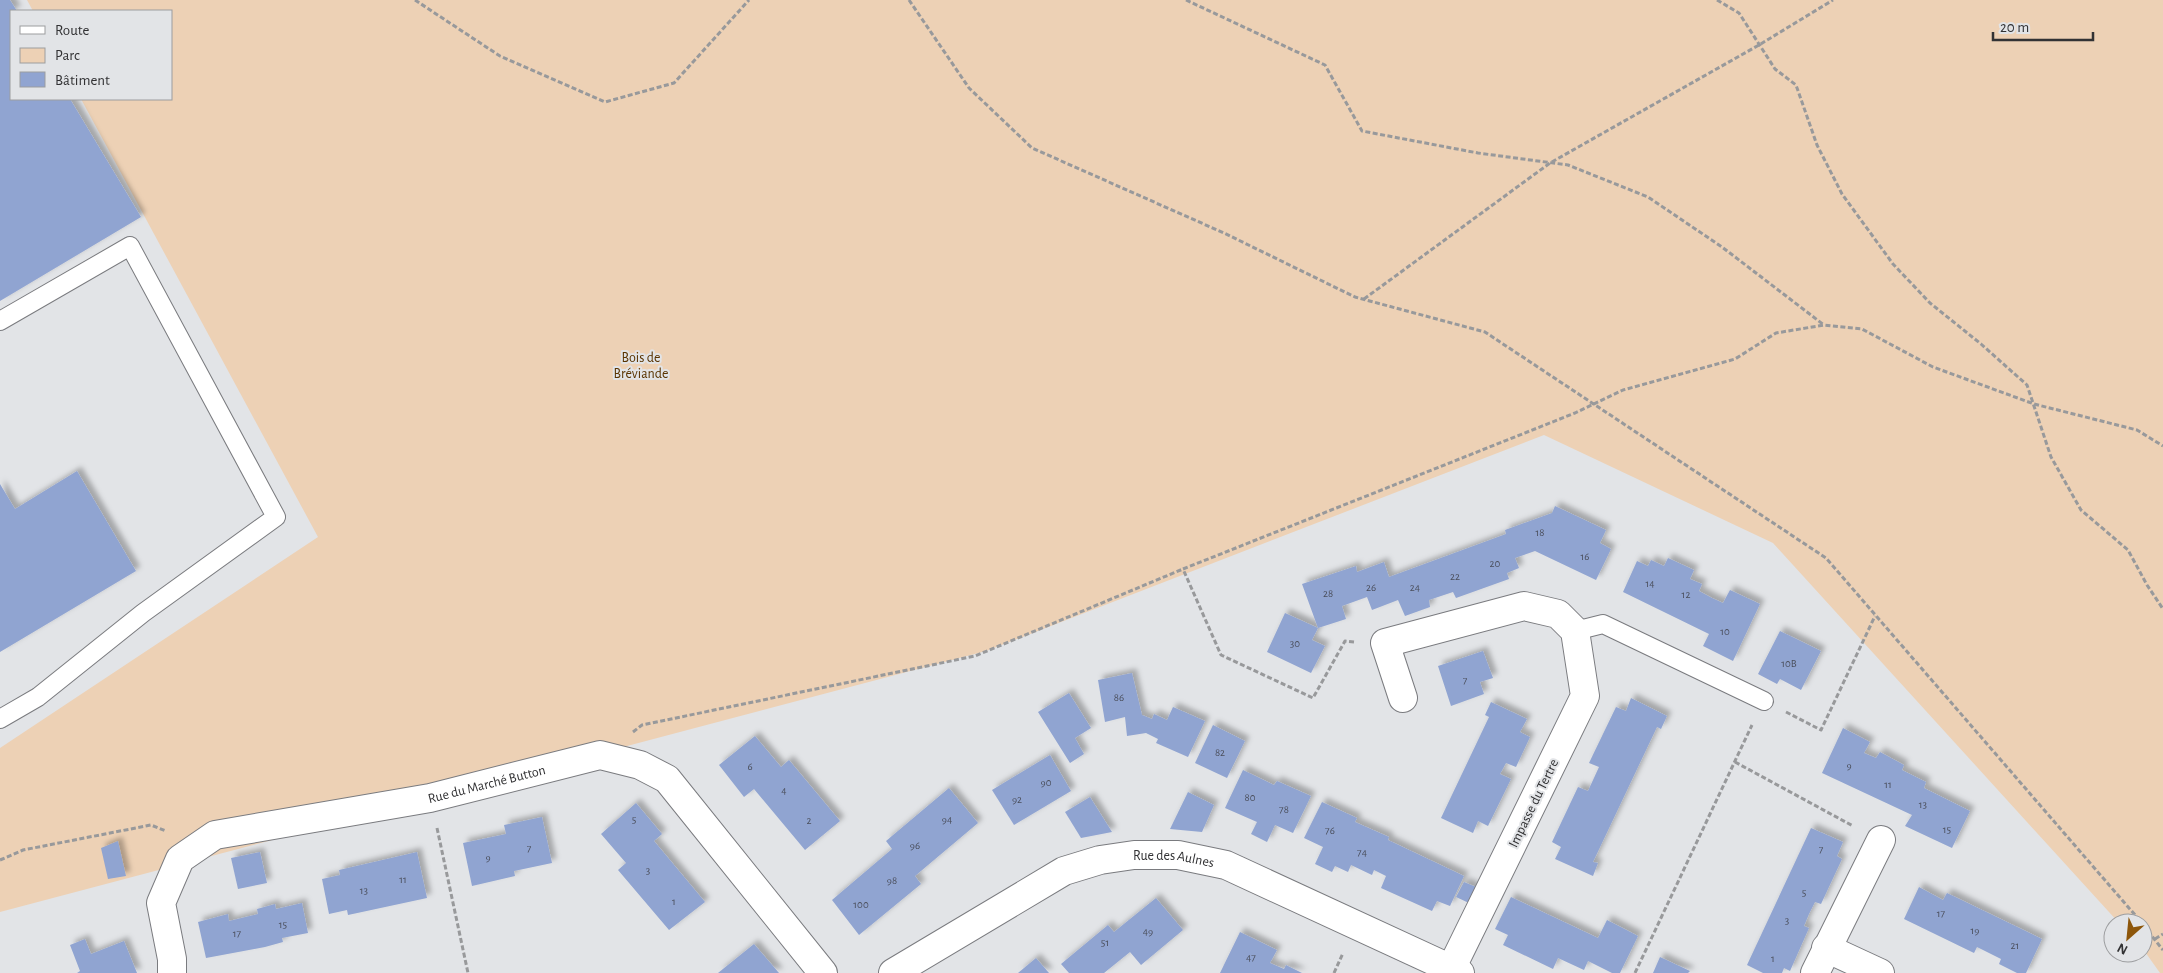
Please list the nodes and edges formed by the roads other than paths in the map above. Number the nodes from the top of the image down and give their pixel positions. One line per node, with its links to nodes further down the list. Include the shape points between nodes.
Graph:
1 (0, 321): 5 (lane, via 130,246 276,517 143,612 38,697)
2 (1575, 631): 3 (street, via 1558,614 1524,606 1385,643); 4 (lane, via 1603,624); 8 (street, Impasse du Tertre, via 1585,696)
3 (1403, 698)
4 (1764, 701)
5 (0, 720)
6 (1880, 840): 7 (street)
7 (1826, 948): 12 (street); 13 (street)
8 (1455, 971): 11 (street, Rue des Aulnes, via 1226,866 1178,855 1134,854 1064,871)
9 (172, 973): 10 (street, Rue du Marché Button, via 161,903 180,859 215,835 430,798 600,755 640,765 667,779)
10 (823, 973)
11 (893, 973)
12 (1814, 973)
13 (1880, 973)

